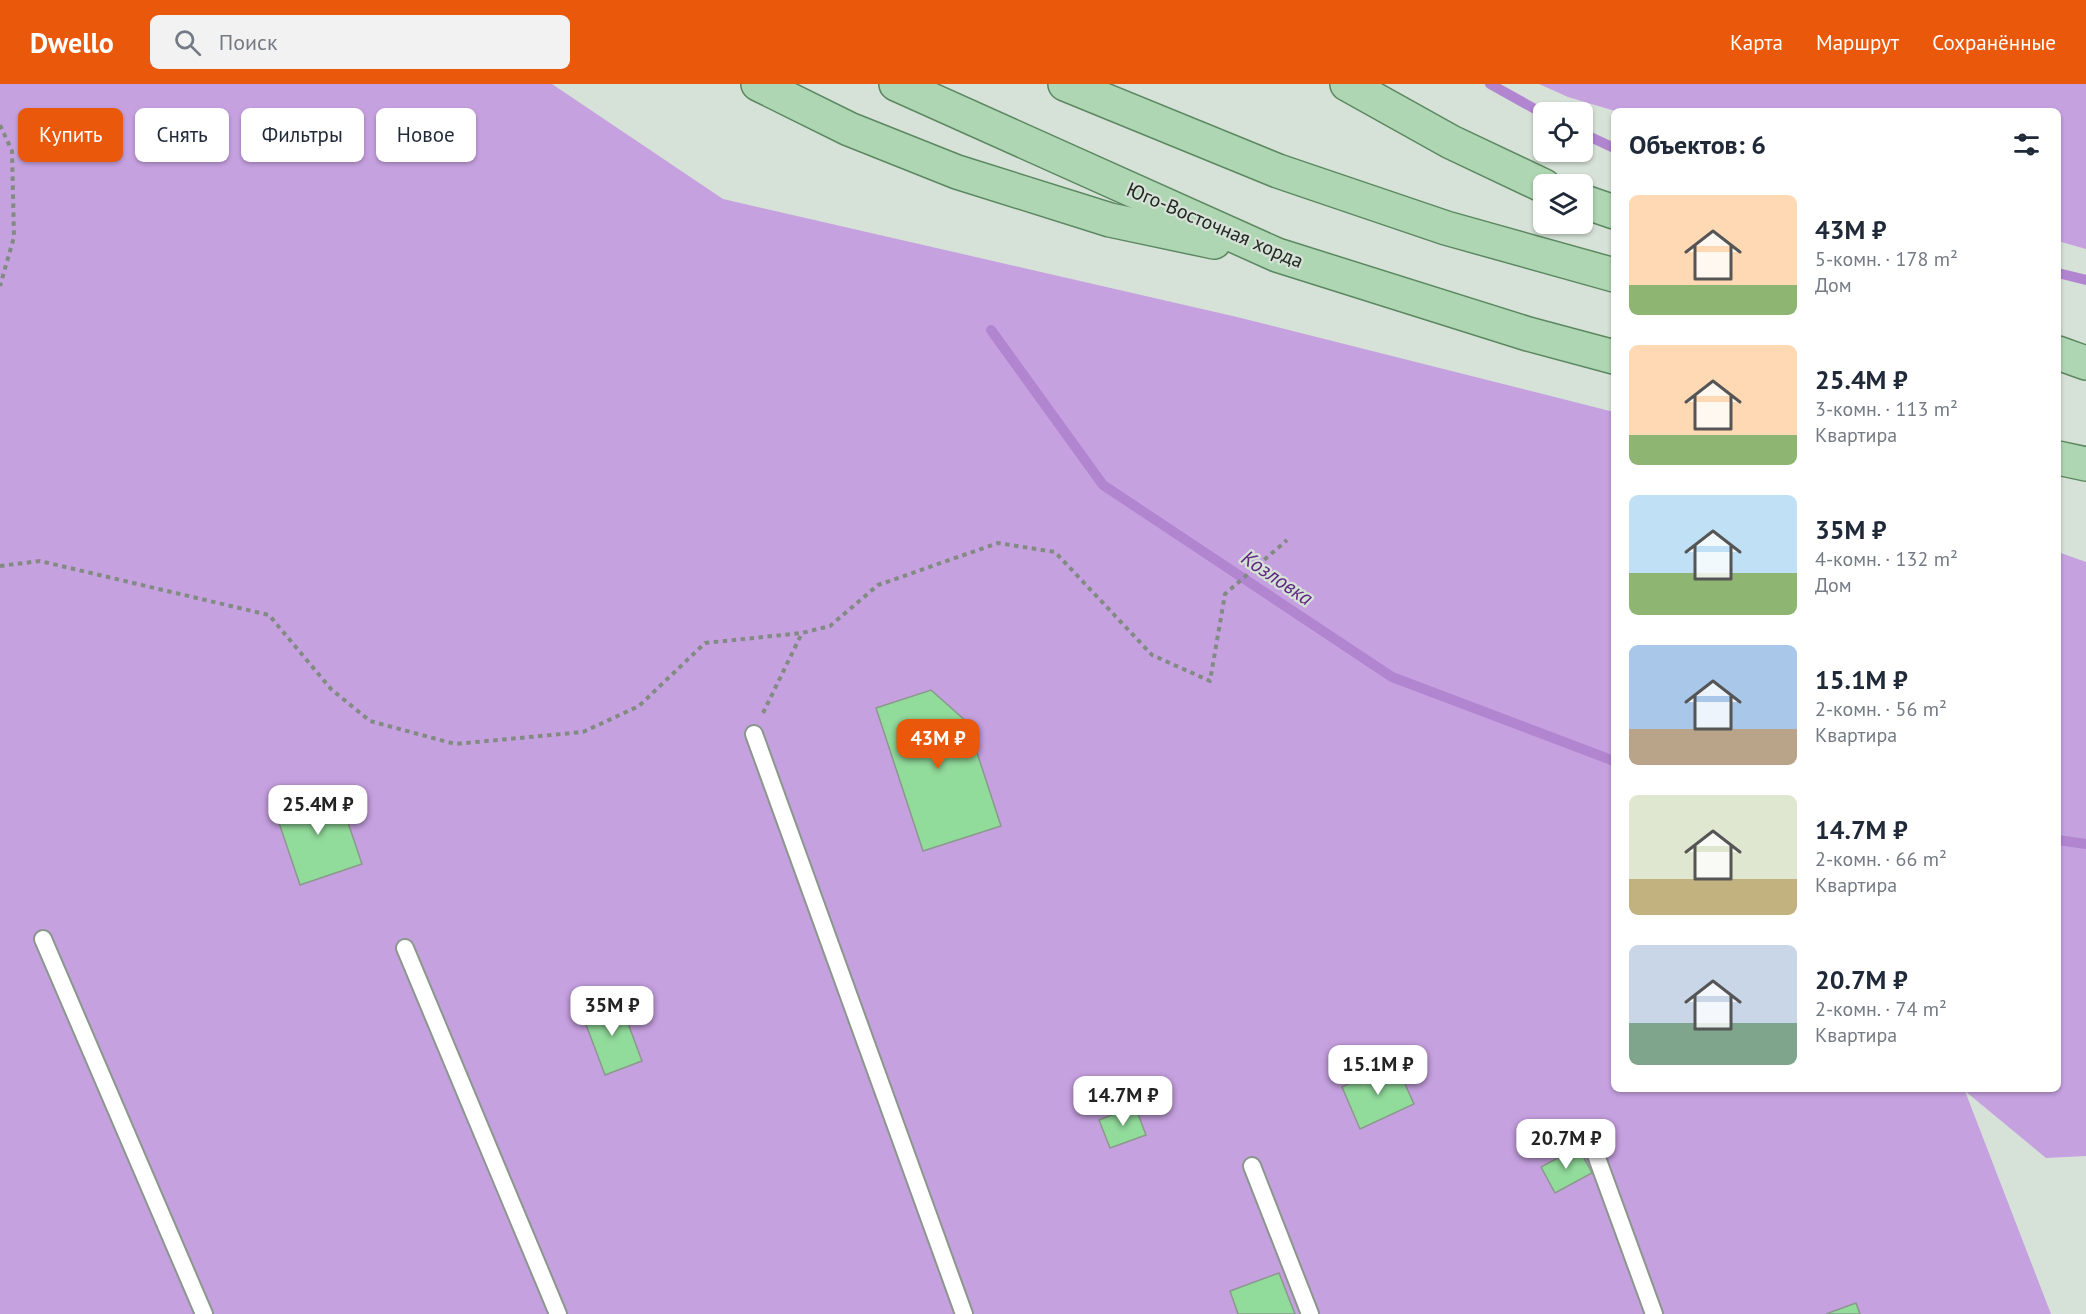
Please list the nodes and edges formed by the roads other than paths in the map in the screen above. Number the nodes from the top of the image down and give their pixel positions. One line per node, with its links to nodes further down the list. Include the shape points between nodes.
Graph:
1 (758, 84): 8 (main road, via 849,129 957,172 1110,220)
2 (896, 84): 8 (main road, Юго-Восточная хорда)
3 (1065, 84): 9 (main road, via 1278,171 1446,228)
4 (1347, 84): 5 (main road, via 1451,142)
5 (1533, 181)
6 (1593, 205): 7 (main road)
7 (1611, 211)
8 (1277, 255): 11 (main road, Юго-Восточная хорда)
9 (1611, 274)
10 (2061, 354): 12 (main road)
11 (1611, 356)
12 (2086, 363)
13 (2061, 368): 14 (main road)
14 (2086, 372)
15 (2061, 459): 16 (main road)
16 (2086, 464)
17 (754, 734): 24 (lane)
18 (43, 939): 22 (lane)
19 (405, 948): 23 (lane)
20 (1596, 1155): 26 (lane)
21 (1252, 1166): 25 (lane)
22 (204, 1314)
23 (558, 1314)
24 (964, 1314)
25 (1310, 1314)
26 (1654, 1314)

